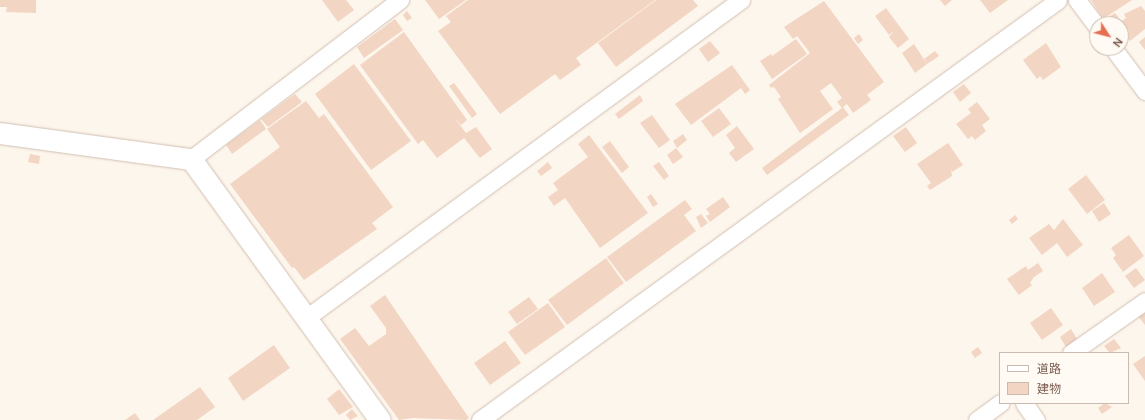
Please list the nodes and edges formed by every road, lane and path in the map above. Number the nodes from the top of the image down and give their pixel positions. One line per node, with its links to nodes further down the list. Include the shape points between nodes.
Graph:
1 (400, 0): 9 (street)
2 (741, 0): 11 (street)
3 (1058, 0): 16 (street)
4 (1077, 0): 5 (street)
5 (1089, 16)
6 (1119, 56): 7 (street)
7 (1145, 91)
8 (0, 133): 9 (street)
9 (191, 159): 11 (street)
10 (1145, 301): 12 (street)
11 (306, 318): 15 (street)
12 (1072, 352)
13 (999, 404): 17 (street)
14 (1025, 404): 18 (street)
15 (380, 420)
16 (480, 420)
17 (977, 420)
18 (1036, 420)

